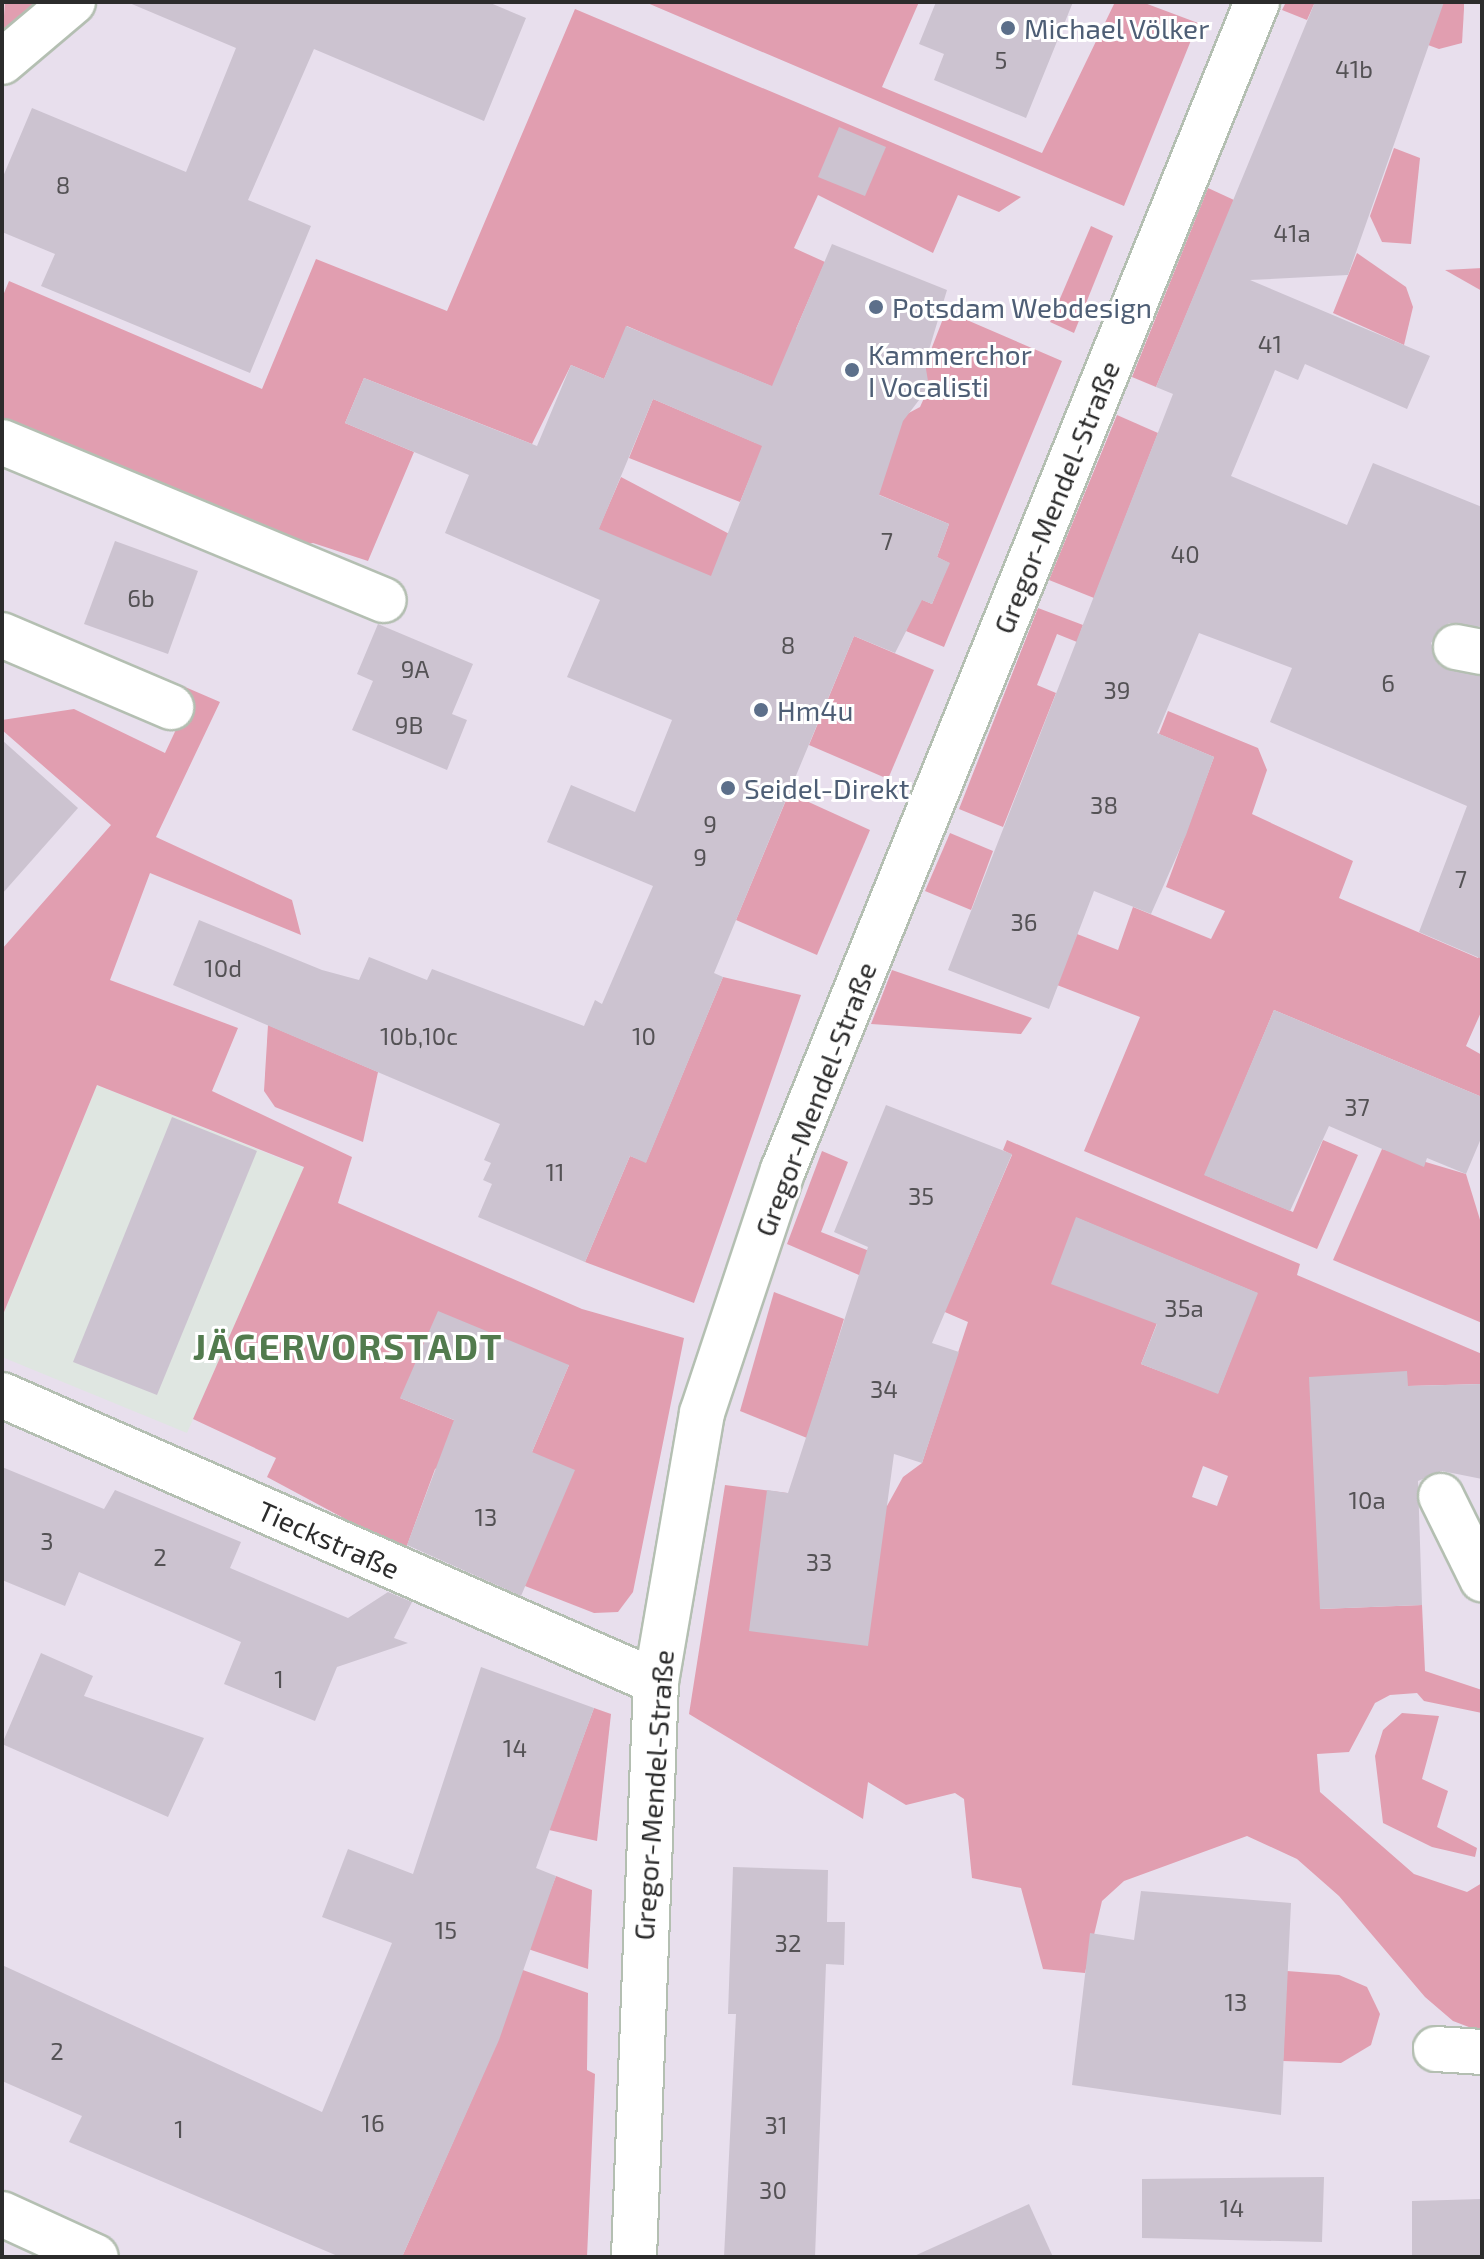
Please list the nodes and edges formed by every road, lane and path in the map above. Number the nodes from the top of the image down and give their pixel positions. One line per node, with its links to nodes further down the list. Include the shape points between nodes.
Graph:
1 (73, 2): 3 (street)
2 (1257, 2): 11 (street, Gregor-Mendel-Straße, via 783,1170 702,1413)
3 (2, 62)
4 (2, 442): 5 (street)
5 (384, 600)
6 (2, 635): 7 (street)
7 (171, 707)
8 (2, 1395): 11 (street, Tieckstraße)
9 (1441, 1496): 10 (street)
10 (1482, 1579)
11 (656, 1682): 16 (street, Gregor-Mendel-Straße)
12 (1436, 2049): 13 (street)
13 (1482, 2052)
14 (4, 2226): 15 (street)
15 (96, 2257)
16 (634, 2257)

